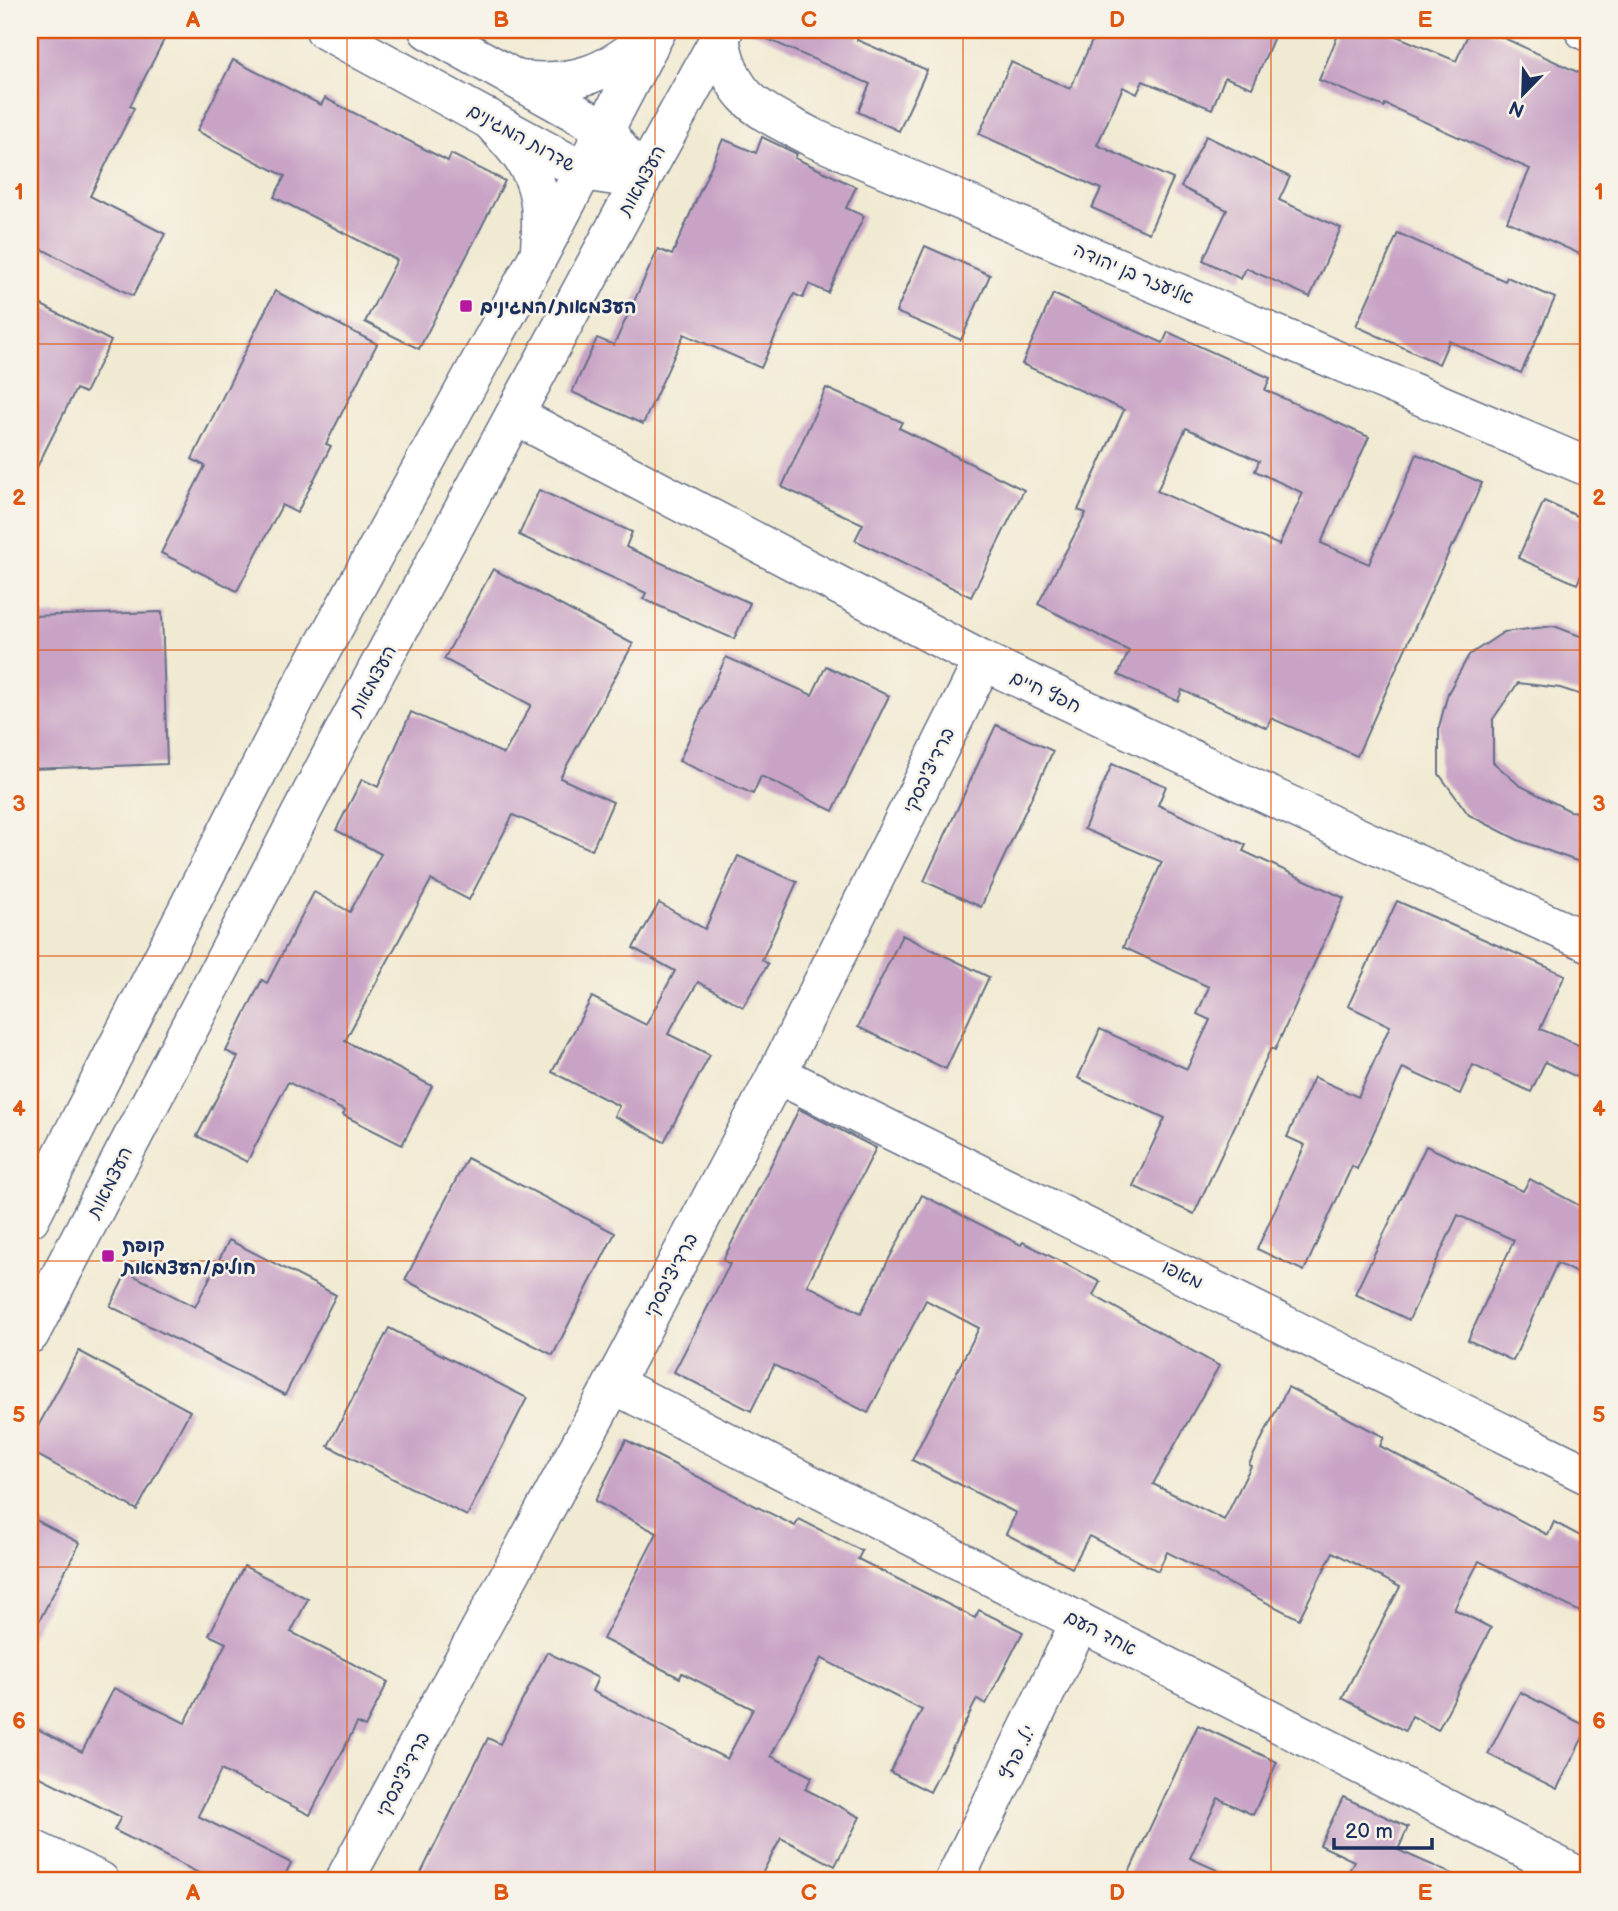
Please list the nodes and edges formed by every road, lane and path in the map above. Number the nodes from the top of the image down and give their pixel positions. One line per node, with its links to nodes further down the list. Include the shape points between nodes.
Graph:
1 (325, 30): 6 (street, שדרות המגינים)
2 (428, 30): 5 (street)
3 (657, 30): 5 (street, via 593,74 546,83); 7 (street)
4 (722, 34): 9 (street, העצמאות); 12 (street, אליעזר בן יהודה, via 729,74 740,92 762,111 813,138)
5 (518, 80): 7 (street)
6 (488, 118): 8 (street, שדרות המגינים); 10 (street, via 528,164 538,184)
7 (605, 129): 8 (street); 9 (street)
8 (583, 171): 9 (street, שדרות המגינים); 10 (street)
9 (641, 180): 11 (street, העצמאות)
10 (540, 253): 16 (street, via 299,691)
11 (516, 416): 13 (street, חפץ חיים); 17 (street, העצמאות, via 335,748)
12 (1588, 467)
13 (983, 661): 14 (street, חפץ חיים); 15 (street, ברדיצ'בסקי)
14 (1588, 942)
15 (777, 1074): 18 (street, ברדיצ'בסקי); 19 (street, מאפו)
16 (30, 1218)
17 (30, 1334)
18 (613, 1384): 20 (street, אחד העם); 24 (street, ברדיצ'בסקי)
19 (1588, 1475)
20 (1080, 1622): 22 (street, אחד העם); 25 (street, י.ל. פרץ)
21 (30, 1848): 23 (street)
22 (1588, 1880)
23 (100, 1881)
24 (344, 1881)
25 (954, 1881)

